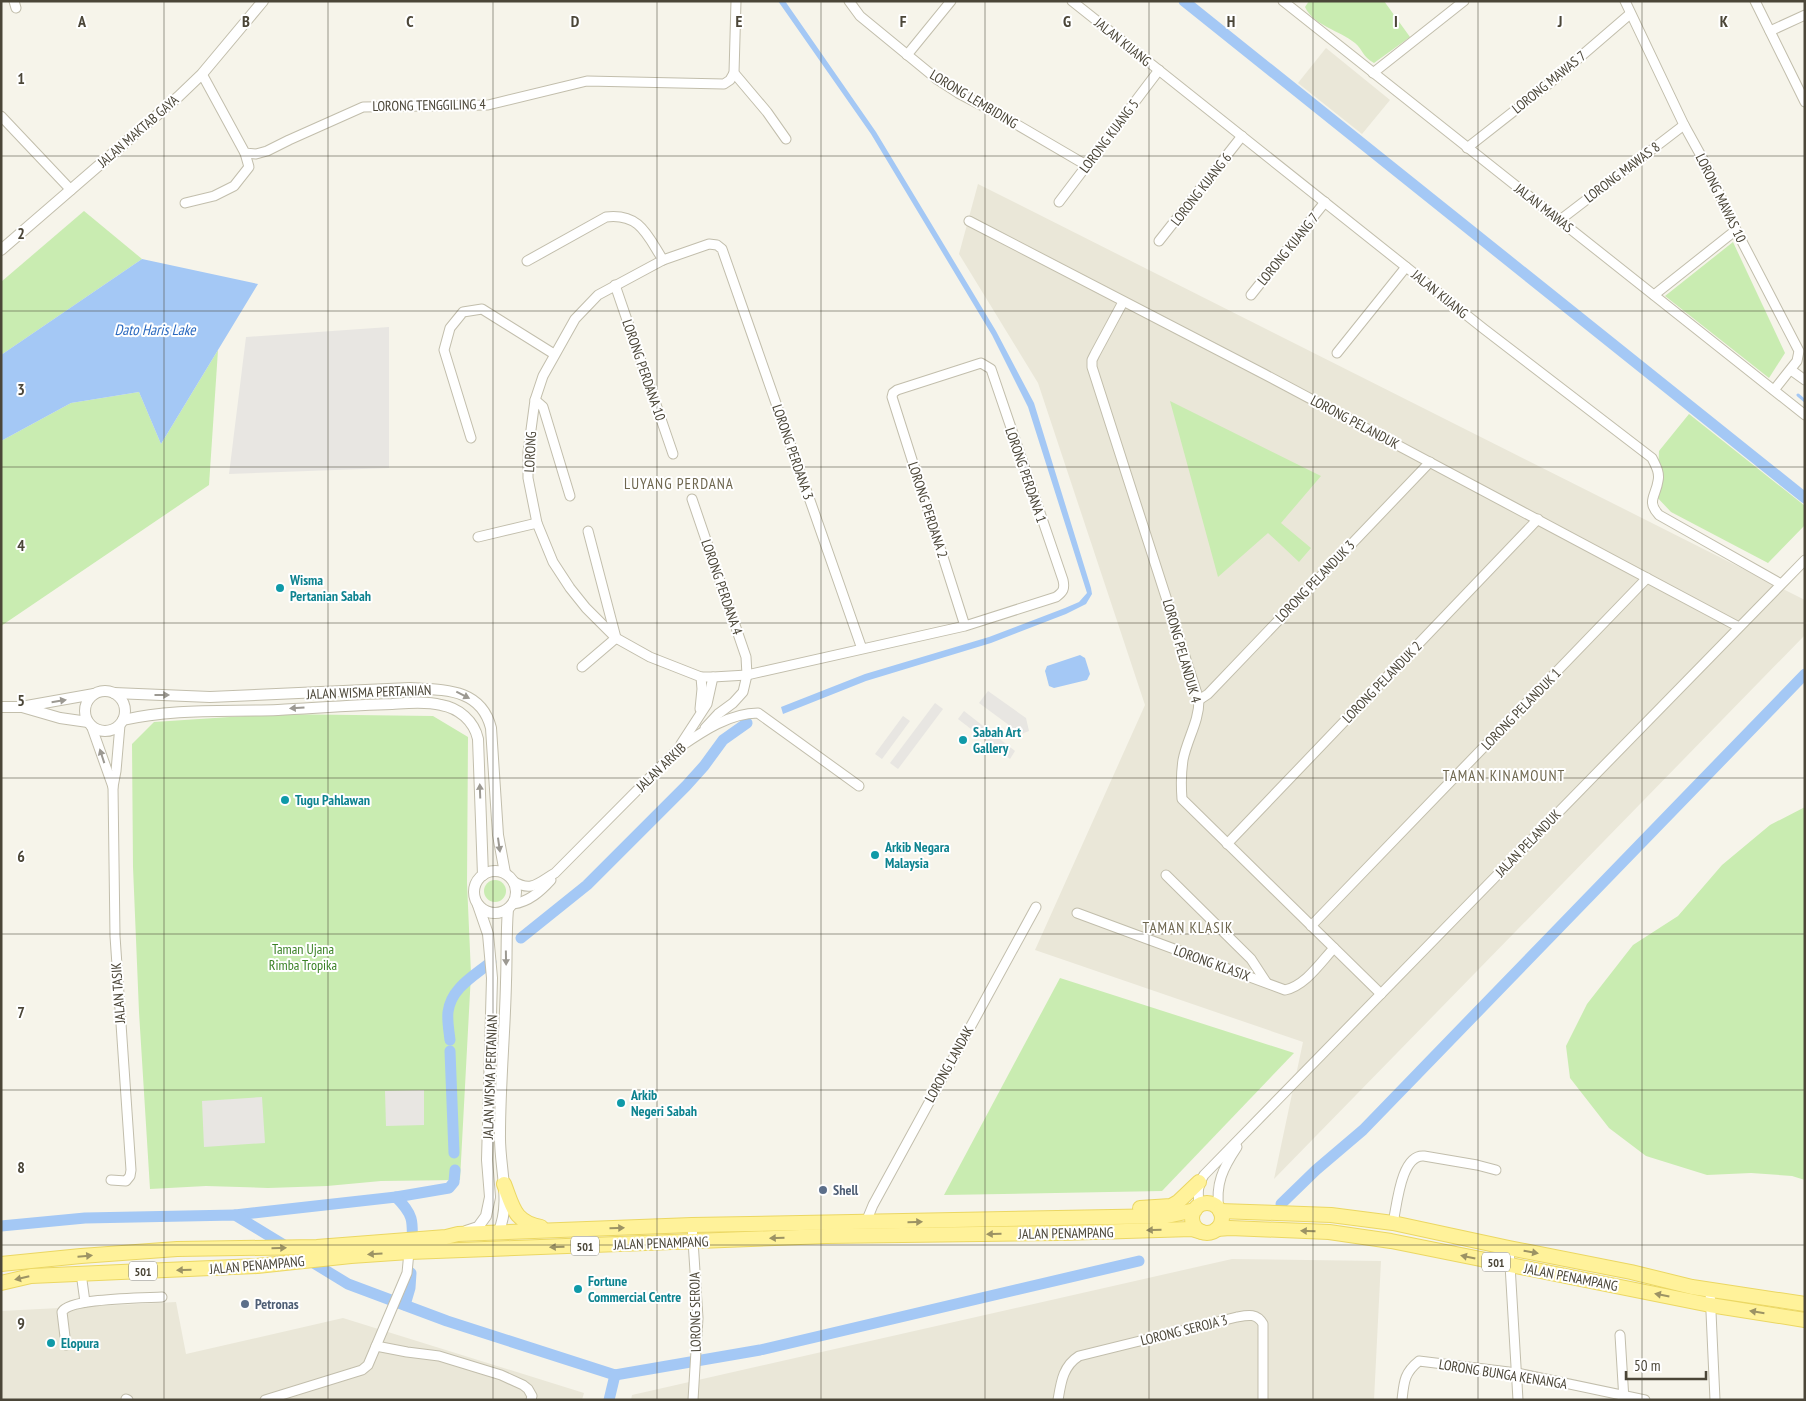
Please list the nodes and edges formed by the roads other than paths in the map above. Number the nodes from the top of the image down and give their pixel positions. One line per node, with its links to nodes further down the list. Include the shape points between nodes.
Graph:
1 (263, 1): 18 (street, JALAN MAKTAB GAYA)
2 (736, 1): 16 (street)
3 (850, 1): 14 (street, LORONG LEMBIDING, via 860,16)
4 (951, 1): 14 (street)
5 (1072, 1): 15 (street, JALAN KIJANG)
6 (1284, 1): 10 (street, JALAN MAWAS)
7 (1464, 1): 17 (street)
8 (1625, 1): 11 (street, LORONG MAWAS 10)
9 (1755, 1): 13 (street)
10 (1295, 5): 17 (street, JALAN MAWAS)
11 (1630, 14): 21 (street, LORONG MAWAS 10); 24 (street, LORONG MAWAS 7)
12 (1805, 15): 13 (street)
13 (1770, 32): 19 (street)
14 (907, 56): 26 (street, LORONG LEMBIDING, via 958,93)
15 (1159, 70): 22 (street, JALAN KIJANG); 26 (street, LORONG KIJANG 5)
16 (734, 73): 23 (street); 25 (street, LORONG TENGGILING 4, via 724,84 587,81 488,106 364,107 267,152)
17 (1373, 73): 24 (street, JALAN MAWAS)
18 (202, 74): 25 (street); 27 (street, JALAN MAKTAB GAYA)
19 (1805, 102)
20 (1, 116): 27 (street)
21 (1684, 125): 31 (street, LORONG MAWAS 8); 33 (street, LORONG MAWAS 10)
22 (1242, 136): 29 (street, JALAN KIJANG); 34 (street, LORONG KIJANG 6)
23 (786, 140)
24 (1467, 148): 31 (street, JALAN MAWAS)
25 (245, 153): 30 (street, via 249,168 234,186 214,196)
26 (1086, 165): 28 (street, LORONG KIJANG 5)
27 (71, 190): 35 (street, JALAN MAKTAB GAYA)
28 (1058, 202)
29 (1325, 202): 39 (street, JALAN KIJANG); 41 (street, LORONG KIJANG 7)
30 (185, 203)
31 (1560, 220): 42 (street, JALAN MAWAS)
32 (969, 221): 43 (street, LORONG PELANDUK)
33 (1736, 230): 42 (street); 47 (street, LORONG MAWAS 10, via 1799,352)
34 (1159, 241)
35 (1, 250)
36 (724, 254): 37 (street, LORONG, via 717,245 709,244); 68 (street, LORONG PERDANA 3)
37 (663, 260): 38 (street, via 642,226 616,216 606,217); 40 (street, LORONG)
38 (526, 261)
39 (1406, 267): 44 (street); 64 (street, JALAN KIJANG, via 1652,458 1658,471 1652,506 1659,515)
40 (615, 285): 45 (street, LORONG, via 598,295 575,319); 53 (street, LORONG PERDANA 10)
41 (1251, 295)
42 (1654, 295): 49 (street, JALAN MAWAS)
43 (1123, 302): 54 (street, LORONG PELANDUK); 75 (street, LORONG PELANDUK 4, via 1092,360 1092,367)
44 (1337, 353)
45 (554, 354): 50 (street, LORONG); 52 (street, via 482,309 463,312 450,328 444,350)
46 (991, 369): 63 (street, LORONG PERDANA 1); 65 (street, LORONG PERDANA 2, via 981,363 897,390 892,397)
47 (1791, 370): 48 (street); 49 (street, LORONG MAWAS 10)
48 (1805, 380)
49 (1774, 390): 51 (street, JALAN MAWAS)
50 (535, 400): 55 (street, via 543,407); 58 (street, LORONG, via 528,478)
51 (1805, 415)
52 (471, 438)
53 (673, 454)
54 (1430, 462): 57 (street, LORONG PELANDUK); 75 (street, LORONG PELANDUK 3)
55 (570, 496)
56 (692, 500): 70 (street, LORONG PERDANA 4, via 746,657)
57 (1538, 519): 62 (street, LORONG PELANDUK); 85 (street, LORONG PELANDUK 2)
58 (537, 523): 60 (street); 67 (street, LORONG, via 553,562 570,588)
59 (588, 531): 67 (street)
60 (478, 537)
61 (1805, 560): 64 (street, JALAN PELANDUK)
62 (1647, 578): 66 (street, LORONG PELANDUK); 95 (street, LORONG PELANDUK 1)
63 (1063, 580): 65 (street, LORONG, via 1062,592 1056,597)
64 (1781, 584): 66 (street, JALAN PELANDUK)
65 (965, 626): 68 (street, LORONG)
66 (1739, 627): 98 (street, JALAN PELANDUK)
67 (616, 638): 69 (street); 71 (street, LORONG, via 650,657)
68 (862, 649): 70 (street, LORONG)
69 (582, 667)
70 (747, 676): 72 (street, LORONG); 81 (street, via 743,692)
71 (701, 677): 72 (street, LORONG); 78 (street)
72 (713, 677): 78 (street, via 707,704)
73 (96, 693): 74 (street); 77 (street, one-way to 73); 80 (street, via 86,704)
74 (114, 693): 79 (street, via 123,702 125,711); 86 (street, JALAN WISMA PERTANIAN, one-way to 86, via 210,697 410,688 455,691 477,703 488,717 498,835)
75 (1199, 700): 85 (street, LORONG PELANDUK 4, via 1199,714 1183,759 1182,799)
76 (1, 707): 77 (street)
77 (21, 707): 80 (street)
78 (700, 714): 82 (street)
79 (121, 723): 80 (street, via 116,729 105,732); 84 (street, JALAN TASIK); 88 (street, JALAN WISMA PERTANIAN, one-way to 79, via 478,738 473,724 454,709 429,703 172,712 146,715)
80 (89, 724): 84 (street, JALAN TASIK, one-way to 80)
81 (701, 732): 82 (street, JALAN ARKIB); 83 (street, JALAN ARKIB, via 728,719 758,713)
82 (680, 746): 87 (street, JALAN ARKIB)
83 (859, 786)
84 (113, 787): 101 (street, JALAN TASIK, via 115,936 131,1170 126,1181)
85 (1227, 844): 95 (street, LORONG PELANDUK 4)
86 (505, 873): 88 (street, via 494,870); 90 (street)
87 (555, 873): 90 (street, JALAN ARKIB, via 530,887); 92 (street, JALAN ARKIB, via 532,898)
88 (483, 874): 91 (street, via 474,892)
89 (1166, 876): 97 (street, via 1251,959)
90 (513, 881): 92 (street, via 516,892)
91 (478, 905): 92 (street, via 489,913); 104 (street, JALAN WISMA PERTANIAN, via 488,934 492,978 487,1160)
92 (510, 906): 103 (street, JALAN WISMA PERTANIAN, one-way to 103, via 506,934 500,1136)
93 (1036, 908): 109 (street, LORONG LANDAK)
94 (1077, 913): 97 (street, LORONG KLASIX)
95 (1312, 926): 96 (street, LORONG PELANDUK 4)
96 (1334, 948): 97 (street, LORONG KLASIX, via 1295,988 1285,990); 98 (street, LORONG PELANDUK 4)
97 (1266, 982)
98 (1381, 994): 99 (street, JALAN PELANDUK)
99 (1251, 1126): 102 (street, JALAN PELANDUK); 107 (street, JALAN PELANDUK, via 1224,1170 1217,1195)
100 (1496, 1170): 110 (street, via 1418,1155 1406,1168)
101 (111, 1180)
102 (1200, 1182): 105 (street); 108 (main road, via 1171,1206 1107,1210)
103 (504, 1184): 106 (street, JALAN WISMA PERTANIAN); 113 (main road, via 516,1215 533,1225)
104 (490, 1197): 106 (street, via 492,1217 500,1218); 116 (street, JALAN WISMA PERTANIAN, via 486,1216 478,1227)
105 (1197, 1208): 107 (main road, JALAN PENAMPANG / 501, via 1210,1204); 108 (main road, JALAN PENAMPANG / 501, via 1167,1216); 114 (main road, via 1192,1221)
106 (504, 1211): 115 (street, JALAN WISMA PERTANIAN)
107 (1220, 1211): 110 (main road, JALAN PENAMPANG / 501, via 1331,1215); 112 (main road)
108 (1068, 1219): 109 (main road, JALAN PENAMPANG / 501, one-way to 108)
109 (866, 1222): 111 (main road, JALAN PENAMPANG / 501); 117 (main road); 118 (main road, via 855,1229)
110 (1393, 1223): 120 (main road, JALAN PENAMPANG / 501)
111 (692, 1225): 113 (main road, JALAN PENAMPANG / 501, one-way to 111); 119 (street, LORONG SEROJA)
112 (1224, 1228): 114 (main road, JALAN PENAMPANG / 501); 124 (main road, JALAN PENAMPANG / 501, one-way to 112, via 1329,1232)
113 (556, 1230): 115 (main road, JALAN PENAMPANG / 501)
114 (1202, 1232): 117 (main road, JALAN PENAMPANG / 501, one-way to 117, via 1192,1229)
115 (498, 1233): 116 (main road, JALAN PENAMPANG / 501); 121 (main road)
116 (452, 1235): 123 (main road, JALAN PENAMPANG / 501, one-way to 116, via 177,1249 317,1247)
117 (883, 1235): 118 (main road, JALAN PENAMPANG / 501)
118 (826, 1236): 119 (main road, JALAN PENAMPANG / 501, one-way to 119)
119 (694, 1241): 121 (main road, JALAN PENAMPANG / 501, one-way to 121); 140 (street, LORONG SEROJA, via 698,1318)
120 (1509, 1248): 124 (street); 127 (main road, JALAN PENAMPANG / 501, one-way to 127, via 1598,1264)
121 (476, 1250): 122 (main road, JALAN PENAMPANG / 501)
122 (409, 1252): 125 (main road, JALAN PENAMPANG / 501, one-way to 125, via 186,1270); 135 (street, via 407,1273)
123 (1, 1264)
124 (1509, 1265): 131 (main road, JALAN PENAMPANG / 501, one-way to 124); 136 (street)
125 (81, 1273): 126 (main road, JALAN PENAMPANG / 501, one-way to 126, via 31,1276); 129 (street)
126 (1, 1283)
127 (1710, 1290): 130 (main road, JALAN PENAMPANG / 501); 131 (street)
128 (162, 1297): 129 (street)
129 (85, 1302): 134 (street, via 67,1306 62,1312)
130 (1805, 1304)
131 (1710, 1305): 132 (main road, JALAN PENAMPANG / 501, one-way to 131); 146 (street)
132 (1805, 1320)
133 (1620, 1335): 137 (street)
134 (66, 1345)
135 (376, 1346): 138 (street, via 368,1366 362,1370); 139 (street, via 439,1356 500,1375 528,1389)
136 (1518, 1373): 137 (street, LORONG BUNGA KENANGA); 143 (street, LORONG BUNGA KENANGA, via 1418,1362 1404,1379); 144 (street)
137 (1623, 1398): 145 (street, LORONG BUNGA KENANGA)
138 (265, 1400)
139 (531, 1400)
140 (693, 1400)
141 (1058, 1400): 142 (street, LORONG SEROJA 3, via 1066,1367 1079,1356 1255,1315 1263,1324)
142 (1263, 1400)
143 (1402, 1400)
144 (1518, 1400)
145 (1645, 1400)
146 (1715, 1400)

